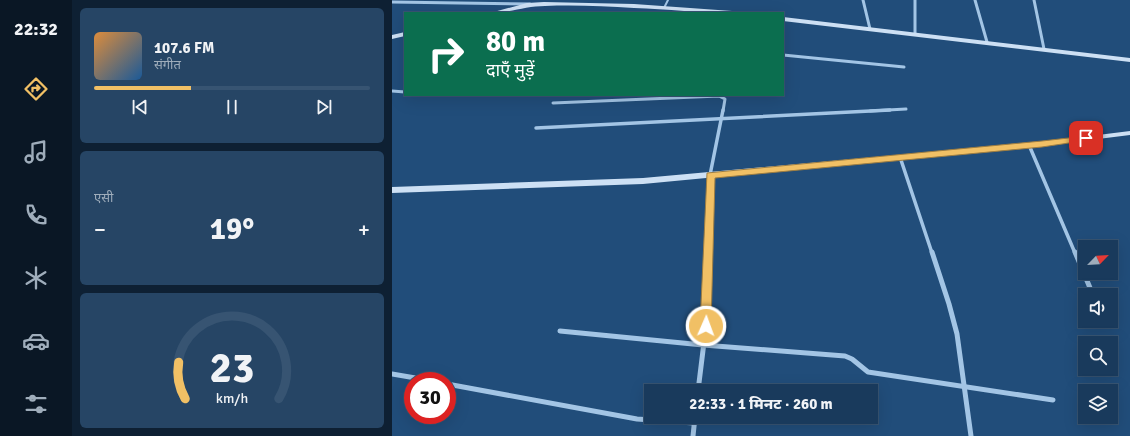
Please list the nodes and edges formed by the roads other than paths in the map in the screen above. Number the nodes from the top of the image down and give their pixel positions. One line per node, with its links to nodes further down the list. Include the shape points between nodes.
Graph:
1 (517, 0): 9 (street)
2 (668, 0): 11 (lane)
3 (863, 0): 15 (street)
4 (915, 0): 17 (street)
5 (975, 0): 19 (street)
6 (1034, 0): 20 (street)
7 (392, 2): 9 (street)
8 (563, 2): 10 (street); 11 (street)
9 (514, 3): 10 (street)
10 (535, 4): 12 (street)
11 (664, 8): 13 (street)
12 (498, 12)
13 (704, 12)
14 (784, 19): 15 (street)
15 (870, 28): 17 (street)
16 (404, 34): 18 (street)
17 (915, 34): 19 (street)
18 (392, 36)
19 (987, 42): 20 (street)
20 (1044, 49): 22 (street)
21 (784, 55): 23 (street)
22 (1130, 60)
23 (904, 67)
24 (392, 92): 25 (street)
25 (404, 92)
26 (553, 103): 28 (street, via 719,96 725,101)
27 (906, 109): 28 (street)
28 (722, 118): 29 (street); 33 (street)
29 (536, 128)
30 (1130, 132): 31 (street)
31 (1029, 145): 32 (street); 35 (street)
32 (900, 157): 33 (street); 42 (street, via 949,304 957,334)
33 (710, 175): 34 (street, via 643,181); 37 (street, via 706,326)
34 (392, 190)
35 (1090, 288)
36 (560, 331): 37 (street)
37 (703, 345): 40 (street); 42 (street, via 845,356 855,360 868,372)
38 (392, 374): 39 (street)
39 (404, 376)
40 (699, 384)
41 (456, 386): 44 (street)
42 (965, 386): 43 (street); 47 (street)
43 (1053, 400)
44 (644, 419)
45 (694, 424): 46 (street)
46 (693, 436)
47 (971, 436)

